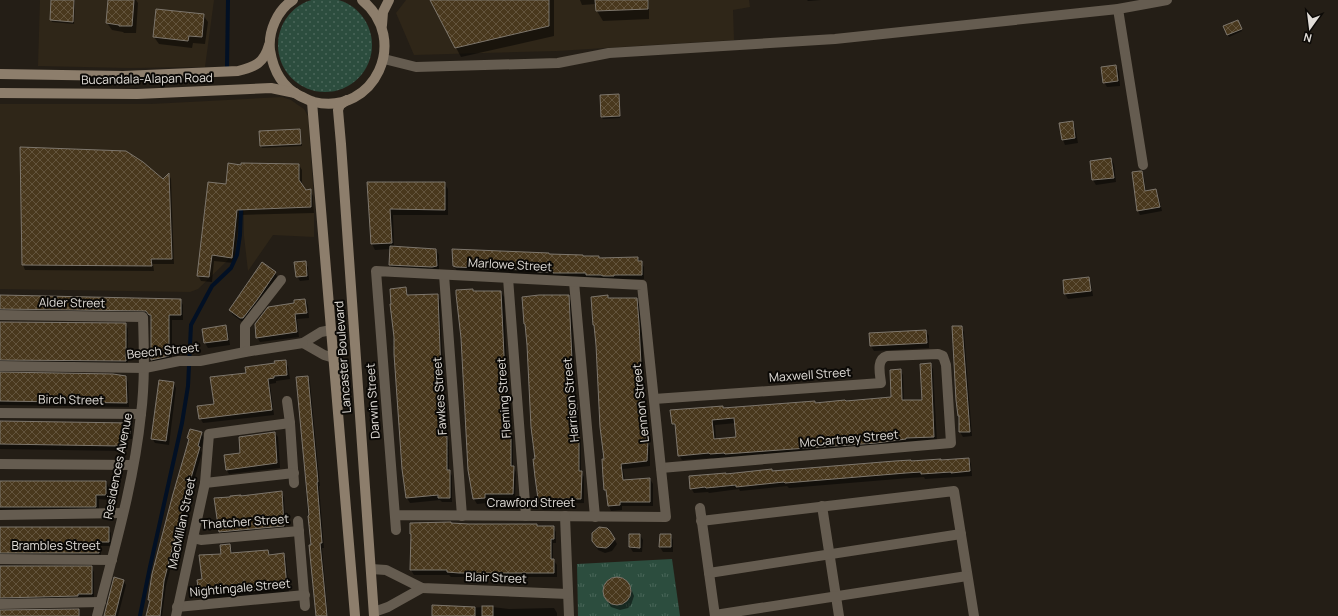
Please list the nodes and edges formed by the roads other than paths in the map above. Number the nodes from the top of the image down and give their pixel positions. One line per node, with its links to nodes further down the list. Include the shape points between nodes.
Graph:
1 (293, 0): 7 (main road, via 279,14 272,28)
2 (362, 0): 6 (main road, via 377,16)
3 (389, 0): 6 (main road, via 383,12)
4 (1167, 0): 5 (street)
5 (1118, 9): 8 (street, via 836,39 609,53 558,64 416,67); 14 (street)
6 (382, 27): 8 (main road, via 386,49)
7 (270, 44): 9 (main road, Bucandala-Alapan Road, via 262,61 238,71 123,76); 11 (main road, via 272,63 281,80)
8 (384, 59): 12 (main road, via 379,73 371,84 360,94)
9 (0, 74)
10 (0, 92): 11 (main road, Bucandala-Alapan Road, via 137,94 270,88)
11 (295, 93): 13 (main road)
12 (347, 100): 13 (main road, via 324,104); 58 (main road, Lancaster Boulevard, via 340,104 338,110)
13 (312, 102): 23 (main road, Lancaster Boulevard)
14 (1143, 165)
15 (376, 271): 16 (street, Marlowe Street); 42 (street, Darwin Street)
16 (444, 274): 17 (street, Marlowe Street); 44 (street, Fawkes Street)
17 (508, 278): 19 (street, Marlowe Street); 45 (street, Fleming Street)
18 (281, 280): 25 (street, via 245,326)
19 (574, 282): 20 (street, Marlowe Street); 47 (street, Harrison Street)
20 (642, 285): 30 (street, Lennon Street)
21 (0, 316): 22 (street, Alder Street)
22 (143, 317): 29 (street, Residences Avenue)
23 (331, 330): 24 (street, Beech Street, via 321,332); 27 (main road, Lancaster Boulevard)
24 (303, 343): 25 (street, Beech Street); 27 (street)
25 (244, 352): 29 (street, Beech Street)
26 (943, 356): 30 (street, Maxwell Street, via 932,354 883,357 880,365 881,383); 37 (street, McCartney Street, via 946,364 951,444)
27 (334, 358): 69 (main road, Lancaster Boulevard)
28 (0, 366): 29 (street, Beech Street)
29 (149, 368): 33 (street, Residences Avenue)
30 (654, 399): 37 (street, Lennon Street)
31 (287, 401): 34 (street)
32 (0, 413): 33 (street, Birch Street)
33 (141, 414): 36 (street, Residences Avenue)
34 (290, 423): 38 (street, MacMillan Street, via 209,434); 38 (street, via 294,478)
35 (0, 464): 36 (street)
36 (134, 465): 41 (street, Residences Avenue)
37 (661, 468): 48 (street, Lennon Street)
38 (205, 483): 54 (street, MacMillan Street)
39 (822, 506): 50 (street); 53 (street, via 954,491); 55 (street)
40 (700, 508): 50 (street)
41 (123, 513): 43 (street); 57 (street, Residences Avenue)
42 (395, 515): 44 (street, Crawford Street); 51 (street, Darwin Street)
43 (0, 516)
44 (462, 516): 45 (street, Crawford Street)
45 (526, 516): 46 (street, Crawford Street)
46 (565, 516): 47 (street, Crawford Street); 62 (street)
47 (594, 516): 48 (street, Crawford Street)
48 (666, 517)
49 (298, 521): 52 (street)
50 (701, 522): 59 (street)
51 (396, 530)
52 (299, 531): 54 (street, Thatcher Street, via 201,540); 66 (street, Nightingale Street, via 305,600)
53 (961, 534): 55 (street); 60 (street)
54 (193, 538): 66 (street, MacMillan Street)
55 (829, 554): 59 (street); 63 (street)
56 (0, 559): 57 (street, Brambles Street)
57 (112, 560): 64 (street, Residences Avenue)
58 (371, 569): 61 (street, Blair Street, via 386,570); 67 (main road, Lancaster Boulevard)
59 (709, 573): 71 (street)
60 (967, 576): 63 (street); 73 (street)
61 (422, 588): 62 (street, Blair Street); 67 (street)
62 (568, 594): 70 (street)
63 (836, 596): 71 (street); 72 (street)
64 (100, 602): 65 (street); 68 (street, Residences Avenue)
65 (0, 604)
66 (177, 612)
67 (374, 614)
68 (97, 616)
69 (355, 616)
70 (569, 616)
71 (715, 616)
72 (839, 616)
73 (974, 616)

